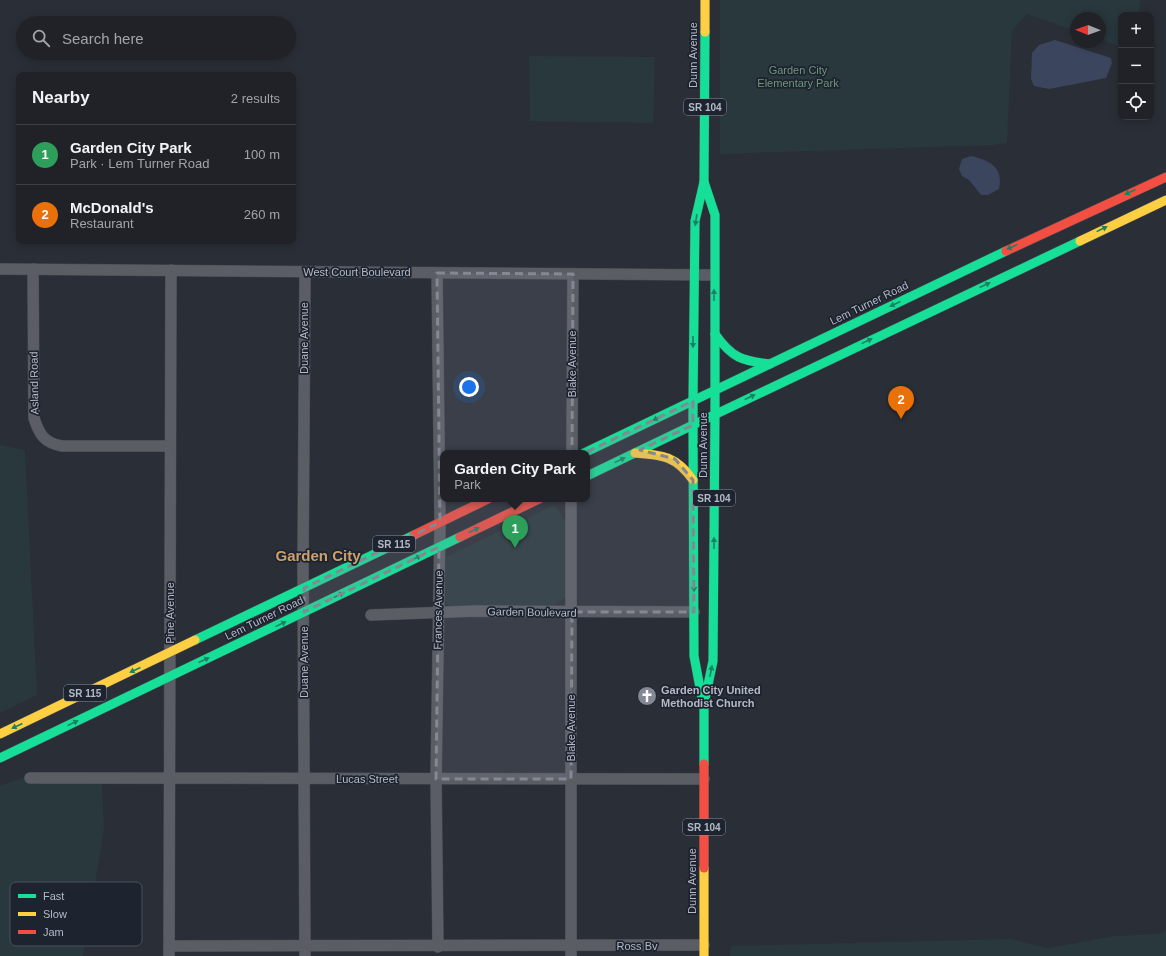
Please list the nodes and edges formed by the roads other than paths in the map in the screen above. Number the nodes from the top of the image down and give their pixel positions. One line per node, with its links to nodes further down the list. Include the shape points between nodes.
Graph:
1 (705, 0): 3 (main road, Dunn Avenue / SR 104)
2 (1166, 176): 5 (main road, Lem Turner Road, one-way to 5)
3 (704, 182): 12 (main road, Dunn Avenue / SR 104, one-way to 12, via 695,221); 13 (main road, Dunn Avenue / SR 104, via 714,215)
4 (1166, 200): 5 (main road, Lem Turner Road, one-way to 4)
5 (1052, 241): 15 (main road, Lem Turner Road, one-way to 15); 18 (main road, Lem Turner Road, one-way to 5)
6 (0, 269): 7 (street, West Court Boulevard)
7 (33, 269): 8 (street, West Court Boulevard); 20 (street, Asland Road, via 34,418 43,439 62,446)
8 (171, 270): 9 (street, West Court Boulevard); 20 (street, Pine Avenue)
9 (305, 272): 10 (street, West Court Boulevard); 31 (street, Duane Avenue)
10 (437, 272): 11 (street, West Court Boulevard); 29 (street, Frances Avenue)
11 (572, 274): 12 (street, West Court Boulevard); 21 (street, Blake Avenue)
12 (694, 275): 13 (street, West Court Boulevard); 17 (main road, Dunn Avenue / SR 104, one-way to 17)
13 (714, 276): 14 (main road, Dunn Avenue / SR 104, one-way to 13)
14 (715, 334): 15 (main road, via 724,349 736,359); 16 (main road, Dunn Avenue / SR 104)
15 (770, 364): 16 (main road, Lem Turner Road)
16 (715, 390): 17 (main road, Lem Turner Road); 18 (main road, Dunn Avenue / SR 104)
17 (693, 401): 19 (main road, Dunn Avenue / SR 104); 22 (main road, Lem Turner Road, one-way to 22)
18 (715, 414): 19 (main road, Lem Turner Road); 39 (main road, Dunn Avenue / SR 104, one-way to 18, via 713,660)
19 (693, 425): 23 (main road, Lem Turner Road); 25 (main road, Dunn Avenue / SR 104)
20 (169, 446): 37 (street, Pine Avenue)
21 (572, 450)
22 (590, 450)
23 (635, 453): 24 (main road, Lem Turner Road, one-way to 23); 25 (main road, via 675,459)
24 (590, 475)
25 (693, 480): 35 (main road, Dunn Avenue / SR 104, one-way to 35)
26 (482, 502): 29 (main road, Lem Turner Road / SR 115)
27 (533, 502): 30 (main road, Lem Turner Road / SR 115, one-way to 27)
28 (571, 502): 34 (street, Blake Avenue)
29 (440, 522): 30 (street, Frances Avenue); 31 (main road, Lem Turner Road / SR 115)
30 (439, 547): 32 (main road, Lem Turner Road / SR 115, one-way to 30); 33 (street, Frances Avenue)
31 (304, 588): 32 (street, Duane Avenue); 37 (main road, Lem Turner Road / SR 115)
32 (304, 612): 38 (main road, Lem Turner Road / SR 115, one-way to 32); 44 (street, Duane Avenue)
33 (438, 612): 34 (street, Garden Boulevard); 36 (street, Garden Boulevard); 45 (street, Frances Avenue)
34 (572, 612): 35 (street, Garden Boulevard); 46 (street, Blake Avenue)
35 (694, 612): 39 (main road, Dunn Avenue / SR 104, via 694,656)
36 (371, 615)
37 (170, 653): 38 (street, Pine Avenue); 40 (main road, Lem Turner Road / SR 115, one-way to 40)
38 (169, 677): 41 (main road, Lem Turner Road / SR 115, one-way to 38); 43 (street, Pine Avenue)
39 (704, 709): 47 (main road, Dunn Avenue / SR 104)
40 (0, 734)
41 (0, 758)
42 (30, 778): 43 (street, Lucas Street)
43 (169, 778): 44 (street, Lucas Street); 50 (street, Pine Avenue)
44 (305, 779): 45 (street, Lucas Street); 51 (street, Duane Avenue)
45 (436, 779): 46 (street, Lucas Street); 48 (street, Frances Avenue)
46 (570, 779): 47 (street, Lucas Street); 52 (street, Blake Avenue)
47 (704, 779): 49 (main road, Dunn Avenue / SR 104)
48 (438, 947): 51 (street, Ross Bv); 52 (street, Ross Bv)
49 (704, 950): 52 (street, Ross Bv)
50 (169, 951): 51 (street, Ross Bv)
51 (305, 951)
52 (571, 951)

